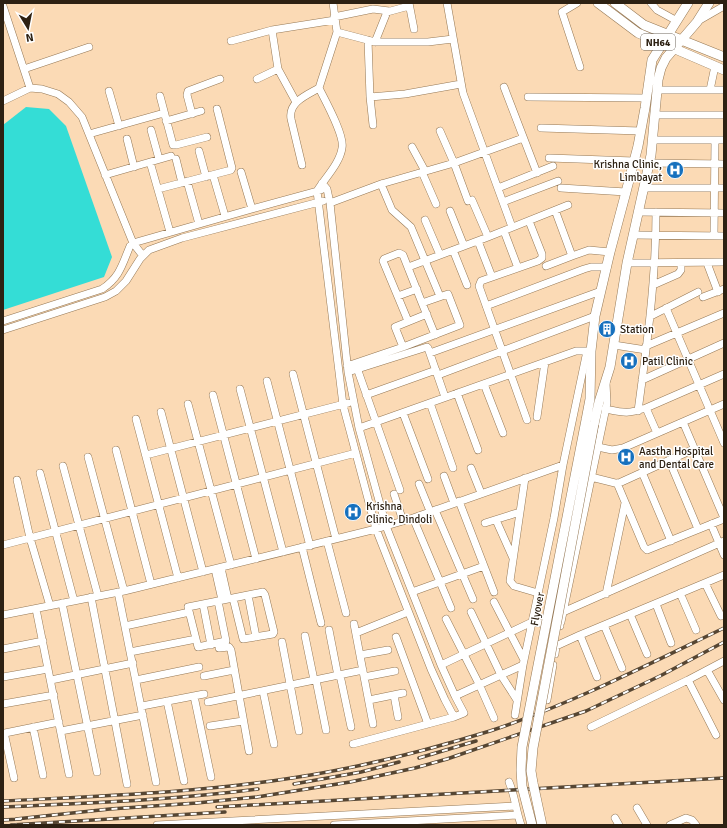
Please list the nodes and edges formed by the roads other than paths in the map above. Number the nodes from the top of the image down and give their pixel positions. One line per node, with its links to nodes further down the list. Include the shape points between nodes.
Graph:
1 (333, 3): 13 (street)
2 (447, 3): 20 (street)
3 (577, 3): 28 (street, via 562,12)
4 (598, 3): 24 (main road, NH64, via 638,33)
5 (615, 3): 19 (main road, NH64, via 644,25)
6 (651, 3): 14 (street, via 657,10)
7 (688, 3): 14 (main road)
8 (709, 3): 15 (main road)
9 (409, 4): 12 (street); 16 (street)
10 (3, 6): 30 (street)
11 (724, 6): 15 (street)
12 (389, 11): 13 (street, via 373,9); 22 (street)
13 (335, 19): 17 (street); 18 (street)
14 (677, 21): 19 (main road)
15 (697, 22): 23 (main road)
16 (414, 29)
17 (272, 30): 21 (street); 31 (street)
18 (337, 32): 22 (street); 37 (street)
19 (669, 35): 23 (main road, NH64); 24 (main road)
20 (453, 39): 22 (street, via 428,42); 34 (street)
21 (231, 41)
22 (372, 41): 43 (street)
23 (682, 41): 26 (main road); 27 (main road, NH64)
24 (663, 44): 26 (main road, NH64); 45 (main road, via 652,60)
25 (89, 47): 30 (street)
26 (674, 49): 29 (main road, NH64); 38 (main road, via 661,68)
27 (724, 58)
28 (580, 67)
29 (720, 68): 39 (street)
30 (24, 69): 36 (street)
31 (278, 69): 33 (street); 47 (street)
32 (220, 79): 51 (street, via 188,91)
33 (257, 79)
34 (461, 84): 43 (street); 70 (street)
35 (504, 87): 63 (street)
36 (30, 88): 46 (street); 61 (street, via 58,94 69,102 82,117)
37 (319, 88): 47 (street); 89 (street, via 341,137 342,148 333,168)
38 (657, 90): 39 (street); 52 (main road)
39 (710, 90): 40 (street)
40 (724, 90)
41 (109, 91): 56 (street)
42 (160, 96): 50 (street)
43 (370, 97): 55 (street)
44 (528, 97): 45 (street)
45 (647, 98): 60 (main road)
46 (3, 101)
47 (296, 102): 79 (street, via 290,116)
48 (218, 109): 86 (street, via 232,168 230,171)
49 (202, 111): 51 (street)
50 (164, 113): 54 (street); 56 (street)
51 (192, 114): 54 (street)
52 (655, 115): 53 (street); 65 (main road)
53 (724, 115)
54 (166, 121): 62 (street, via 174,145)
55 (373, 125)
56 (119, 126): 61 (street)
57 (541, 128): 60 (street)
58 (151, 130): 72 (street)
59 (440, 131): 75 (street)
60 (641, 131): 73 (main road)
61 (89, 134): 85 (street)
62 (207, 137)
63 (523, 138): 70 (street); 84 (street)
64 (127, 139): 81 (street)
65 (654, 140): 66 (street); 76 (main road)
66 (715, 140): 67 (street); 77 (street)
67 (724, 140)
68 (412, 147): 83 (street)
69 (199, 152): 86 (street)
70 (485, 152): 75 (street); 91 (street)
71 (549, 158): 73 (street)
72 (159, 159): 74 (street); 88 (street, via 174,157)
73 (634, 161): 99 (main road)
74 (150, 162): 81 (street); 96 (street)
75 (454, 163): 83 (street); 123 (street)
76 (649, 164): 77 (street); 93 (main road)
77 (715, 164): 78 (street); 94 (street)
78 (724, 164)
79 (302, 165)
80 (553, 166): 84 (street)
81 (134, 167): 85 (street)
82 (240, 172): 105 (street)
83 (424, 172): 90 (street); 103 (street)
84 (536, 173): 91 (street)
85 (105, 175): 125 (street)
86 (209, 176): 88 (street); 112 (street)
87 (558, 181): 102 (street)
88 (185, 182): 96 (street); 115 (street)
89 (322, 183): 97 (street); 98 (street)
90 (381, 184): 101 (street); 132 (street, via 394,213 411,227)
91 (498, 188): 102 (street)
92 (561, 188): 99 (street)
93 (644, 188): 94 (street); 108 (main road)
94 (714, 188): 95 (street); 110 (street)
95 (724, 188)
96 (158, 189): 118 (street)
97 (327, 189): 98 (street); 101 (street)
98 (317, 191): 100 (street); 105 (street)
99 (626, 192): 128 (main road)
100 (319, 201): 101 (street); 130 (street, via 170,242 149,250); 193 (street)
101 (329, 201): 173 (street)
102 (503, 202): 116 (street)
103 (436, 204)
104 (568, 204): 106 (street)
105 (252, 209): 112 (street)
106 (555, 210): 114 (street); 131 (street)
107 (450, 211): 126 (street)
108 (638, 212): 109 (street); 119 (main road)
109 (656, 212): 110 (street); 120 (street)
110 (714, 212): 111 (street); 121 (street)
111 (724, 212)
112 (225, 216): 115 (street)
113 (425, 220): 129 (street)
114 (529, 221): 116 (street); 141 (street, via 542,258)
115 (199, 224): 118 (street)
116 (512, 227): 117 (street)
117 (504, 231): 123 (street); 141 (street)
118 (170, 232): 125 (street)
119 (633, 235): 120 (street); 134 (main road)
120 (656, 236): 121 (street); 135 (street)
121 (714, 236): 122 (street)
122 (724, 236)
123 (488, 237): 124 (street)
124 (478, 241): 126 (street); 142 (street)
125 (133, 243): 130 (street); 157 (street, via 119,272 112,282 102,289)
126 (464, 246): 127 (street)
127 (453, 250): 129 (street); 143 (street)
128 (610, 252): 131 (street, via 589,250); 140 (main road)
129 (440, 255): 132 (street)
130 (143, 256): 159 (street, via 126,281 105,297)
131 (572, 256): 139 (street)
132 (426, 261): 138 (street); 148 (street)
133 (724, 262): 137 (street)
134 (627, 263): 135 (street); 164 (main road)
135 (655, 263): 136 (street); 144 (street)
136 (681, 263): 137 (street); 144 (street, via 678,274)
137 (707, 263): 146 (street)
138 (411, 266)
139 (546, 266)
140 (607, 267): 147 (main road); 151 (street, via 584,269)
141 (518, 268): 142 (street)
142 (492, 277): 151 (street, via 479,283)
143 (467, 285)
144 (653, 285): 156 (street)
145 (416, 289): 149 (street); 149 (street, via 403,255 397,253 383,261); 150 (street)
146 (721, 290): 152 (street)
147 (601, 291): 155 (main road); 160 (street)
148 (439, 294)
149 (398, 296): 158 (street)
150 (422, 303): 154 (street); 162 (street, via 449,295 461,324)
151 (486, 306): 160 (street)
152 (666, 308): 156 (street); 161 (street)
153 (724, 313): 161 (street)
154 (427, 314): 158 (street); 162 (street)
155 (595, 316): 167 (street); 168 (main road)
156 (651, 316): 166 (street)
157 (3, 321)
158 (408, 321): 165 (street, via 395,328)
159 (3, 330)
160 (495, 330): 167 (street); 169 (street)
161 (677, 333): 166 (street); 170 (street)
162 (435, 335): 165 (street)
163 (724, 343): 170 (street)
164 (614, 345): 166 (street); 178 (main road)
165 (403, 347): 173 (street)
166 (646, 348): 179 (street)
167 (502, 351): 174 (street); 177 (street)
168 (589, 351): 171 (street, via 576,351); 188 (main road); 225 (street)
169 (430, 353): 172 (street, via 425,346); 174 (street)
170 (688, 359): 179 (street); 182 (street)
171 (545, 362): 177 (street); 201 (street)
172 (357, 368): 173 (street); 186 (street)
173 (348, 369): 189 (street)
174 (437, 373): 186 (street); 187 (street)
175 (293, 374): 200 (street)
176 (724, 374): 182 (street)
177 (511, 375): 181 (street); 203 (street)
178 (606, 380): 188 (main road); 195 (street)
179 (642, 380): 197 (street)
180 (267, 381): 204 (street)
181 (484, 384): 184 (street); 210 (street)
182 (699, 384): 194 (street); 196 (street)
183 (240, 389): 209 (street)
184 (458, 394): 187 (street); 219 (street)
185 (213, 395): 212 (street)
186 (366, 396): 205 (street)
187 (445, 398): 190 (street)
188 (594, 400): 206 (main road, Flyover)
189 (354, 402): 193 (street); 208 (street)
190 (430, 403): 199 (street); 227 (street)
191 (188, 404): 213 (street)
192 (724, 404): 196 (street)
193 (343, 405): 200 (street); 220 (street)
194 (646, 408): 197 (street); 211 (street)
195 (606, 409): 197 (street, via 627,413); 215 (street)
196 (710, 410): 207 (street); 214 (street)
197 (638, 411)
198 (161, 412): 216 (street)
199 (403, 413): 205 (street); 236 (street)
200 (304, 415): 204 (street); 224 (street)
201 (537, 417)
202 (136, 419): 221 (street)
203 (527, 420)
204 (278, 422): 209 (street); 229 (street)
205 (376, 422): 208 (street); 255 (street)
206 (590, 422): 422 (main road, Flyover, bridge, via 522,747 522,786); 423 (main road, Flyover, bridge, via 533,748 531,771)
207 (683, 422): 211 (street); 217 (street)
208 (359, 428): 260 (street)
209 (251, 429): 212 (street); 234 (street)
210 (503, 433)
211 (657, 433): 215 (street, via 619,450)
212 (224, 436): 213 (street); 240 (street)
213 (198, 442): 216 (street); 241 (street)
214 (724, 443)
215 (598, 447): 233 (street)
216 (171, 449): 221 (street); 243 (street)
217 (694, 449): 223 (street); 252 (street)
218 (116, 450): 248 (street)
219 (478, 450)
220 (356, 453): 224 (street); 261 (street)
221 (146, 455): 246 (street)
222 (88, 458): 253 (street)
223 (669, 460): 230 (street); 262 (street)
224 (317, 464): 229 (street); 265 (street)
225 (563, 465): 235 (street); 251 (street)
226 (63, 466): 259 (street)
227 (453, 468)
228 (472, 468): 242 (street)
229 (290, 471): 234 (street); 270 (street)
230 (642, 472): 238 (street); 267 (street)
231 (40, 473): 263 (street)
232 (444, 476): 244 (street)
233 (591, 476): 238 (street); 256 (street)
234 (264, 478): 240 (street); 272 (street)
235 (525, 478): 242 (street); 249 (street)
236 (428, 479)
237 (17, 480): 264 (street)
238 (617, 483): 245 (street)
239 (419, 484): 247 (street)
240 (237, 485): 241 (street); 274 (street)
241 (211, 492): 243 (street); 276 (street)
242 (481, 494): 244 (street)
243 (184, 498): 246 (street); 279 (street)
244 (456, 502): 247 (street); 277 (street)
245 (625, 503): 267 (street, via 646,549); 291 (street)
246 (159, 505): 248 (street); 282 (street)
247 (433, 511): 250 (street); 280 (street)
248 (132, 512): 253 (street); 285 (street)
249 (520, 512): 254 (street); 275 (street)
250 (413, 518): 255 (street); 283 (street)
251 (554, 518): 256 (street); 289 (street)
252 (724, 518): 258 (street)
253 (105, 519): 259 (street); 286 (street)
254 (496, 520): 257 (street); 275 (street)
255 (403, 521): 260 (street)
256 (582, 523): 306 (street)
257 (485, 524)
258 (711, 524): 262 (street); 268 (street)
259 (79, 525): 263 (street); 293 (street)
260 (386, 526): 261 (street); 287 (street)
261 (376, 529): 265 (street); 304 (street)
262 (698, 530): 267 (street)
263 (56, 531): 264 (street); 296 (street)
264 (30, 538): 269 (street); 301 (street)
265 (336, 539): 266 (street)
266 (327, 541): 270 (street); 308 (street)
267 (671, 541)
268 (722, 542): 273 (street); 291 (street)
269 (3, 545)
270 (310, 546): 271 (street)
271 (302, 547): 272 (street); 314 (street)
272 (283, 552): 274 (street)
273 (724, 555)
274 (256, 558): 276 (street)
275 (513, 558): 289 (street, via 511,584)
276 (231, 565): 278 (street)
277 (484, 566): 280 (street); 288 (street)
278 (218, 568): 279 (street); 295 (street)
279 (203, 572): 282 (street)
280 (462, 574): 283 (street); 294 (street)
281 (724, 575): 284 (street)
282 (178, 578): 285 (street)
283 (440, 582): 287 (street); 302 (street)
284 (705, 583): 290 (street); 311 (street)
285 (151, 584): 286 (street)
286 (121, 592): 293 (street); 317 (street)
287 (412, 592): 344 (street)
288 (494, 592)
289 (538, 593): 313 (street)
290 (680, 593): 300 (street); 320 (street)
291 (606, 594): 306 (street)
292 (248, 595): 295 (street); 325 (street); 325 (street, via 264,592 274,632)
293 (94, 596): 296 (street); 348 (street)
294 (473, 599)
295 (225, 600): 299 (street); 325 (street, via 242,638); 332 (street, via 227,640)
296 (74, 601): 298 (street)
297 (494, 602): 321 (street)
298 (62, 603): 301 (street); 352 (street)
299 (203, 604): 332 (street); 332 (street, via 188,609 197,646)
300 (656, 604): 309 (street); 331 (street)
301 (50, 606): 303 (street)
302 (451, 608)
303 (36, 609): 310 (street); 328 (street)
304 (408, 612): 322 (street); 384 (street)
305 (471, 612): 330 (street)
306 (563, 612): 318 (street)
307 (185, 613): 317 (street)
308 (346, 613)
309 (630, 614): 316 (street); 339 (street)
310 (3, 615)
311 (721, 616)
312 (446, 619): 338 (street)
313 (532, 622): 318 (street); 321 (street); 342 (street)
314 (321, 623)
315 (354, 624): 322 (street)
316 (604, 625): 323 (street); 346 (street)
317 (125, 626): 336 (street)
318 (560, 626): 333 (street)
319 (329, 630): 354 (street)
320 (696, 630)
321 (510, 632): 330 (street); 342 (street)
322 (356, 633): 340 (street)
323 (580, 635): 333 (street); 358 (street)
324 (305, 636): 361 (street)
325 (256, 637)
326 (396, 637): 390 (street)
327 (191, 640): 336 (street)
328 (43, 641): 334 (street); 347 (street)
329 (282, 642): 364 (street)
330 (486, 643): 338 (street); 355 (street)
331 (671, 643)
332 (211, 645)
333 (556, 646): 375 (street)
334 (3, 649)
335 (388, 650): 340 (street)
336 (130, 652): 343 (street)
337 (199, 652): 349 (street, via 229,647)
338 (464, 654): 344 (street); 363 (street)
339 (647, 654)
340 (360, 655): 353 (street)
341 (724, 661): 350 (street)
342 (523, 662): 355 (street); 374 (street)
343 (133, 663): 348 (street); 360 (street)
344 (441, 664): 372 (street)
345 (199, 667): 360 (street)
346 (622, 668)
347 (48, 669): 357 (street); 359 (street)
348 (105, 669): 352 (street); 386 (street)
349 (234, 670): 356 (street); 371 (street)
350 (708, 670): 362 (street); 376 (street)
351 (396, 671): 353 (street)
352 (77, 674): 359 (street); 391 (street)
353 (364, 674): 354 (street); 373 (street)
354 (339, 675): 361 (street); 394 (street)
355 (501, 675): 363 (street); 374 (street)
356 (204, 676)
357 (3, 677)
358 (597, 677)
359 (51, 680): 368 (street)
360 (136, 680): 380 (street)
361 (315, 680): 364 (street); 397 (street)
362 (688, 680): 395 (street); 399 (street)
363 (479, 684): 372 (street); 385 (street)
364 (290, 685): 365 (street); 398 (street)
365 (263, 691): 371 (street); 400 (street)
366 (403, 693): 369 (street)
367 (204, 694): 370 (street)
368 (54, 695): 379 (street); 388 (street)
369 (394, 695): 373 (street); 383 (street)
370 (194, 696): 377 (street); 406 (street)
371 (239, 696): 378 (street); 387 (street)
372 (455, 696): 384 (street, via 464,713)
373 (369, 700): 389 (street)
374 (517, 700): 382 (street)
375 (547, 700)
376 (724, 700)
377 (167, 702): 380 (street); 408 (street)
378 (208, 702)
379 (3, 704)
380 (142, 706): 381 (street)
381 (143, 715): 386 (street); 409 (street)
382 (515, 715)
383 (398, 716)
384 (454, 717): 390 (street)
385 (494, 718)
386 (115, 720): 391 (street); 411 (street)
387 (243, 721): 392 (street); 402 (street)
388 (59, 722): 393 (street); 396 (street)
389 (373, 724)
390 (428, 724): 401 (street)
391 (87, 725): 396 (street); 403 (street)
392 (210, 726)
393 (33, 727): 405 (street); 407 (street, via 5,734)
394 (351, 727)
395 (591, 727)
396 (61, 730): 404 (street)
397 (326, 730)
398 (299, 731)
399 (716, 736)
400 (274, 744)
401 (353, 744)
402 (249, 751)
403 (97, 772)
404 (69, 774)
405 (43, 775)
406 (211, 777)
407 (14, 778)
408 (184, 781)
409 (156, 782)
410 (509, 782): 412 (street)
411 (127, 784)
412 (515, 806): 414 (street); 415 (street)
413 (637, 808): 425 (street)
414 (517, 815): 420 (street); 421 (street)
415 (307, 817): 417 (street); 419 (street)
416 (615, 818): 424 (street)
417 (187, 824): 418 (street)
418 (157, 825)
419 (308, 825)
420 (334, 825)
421 (521, 825)
422 (532, 825)
423 (542, 825)
424 (619, 825)
425 (647, 825)
426 (670, 825): 427 (street, via 686,818)
427 (696, 825)

